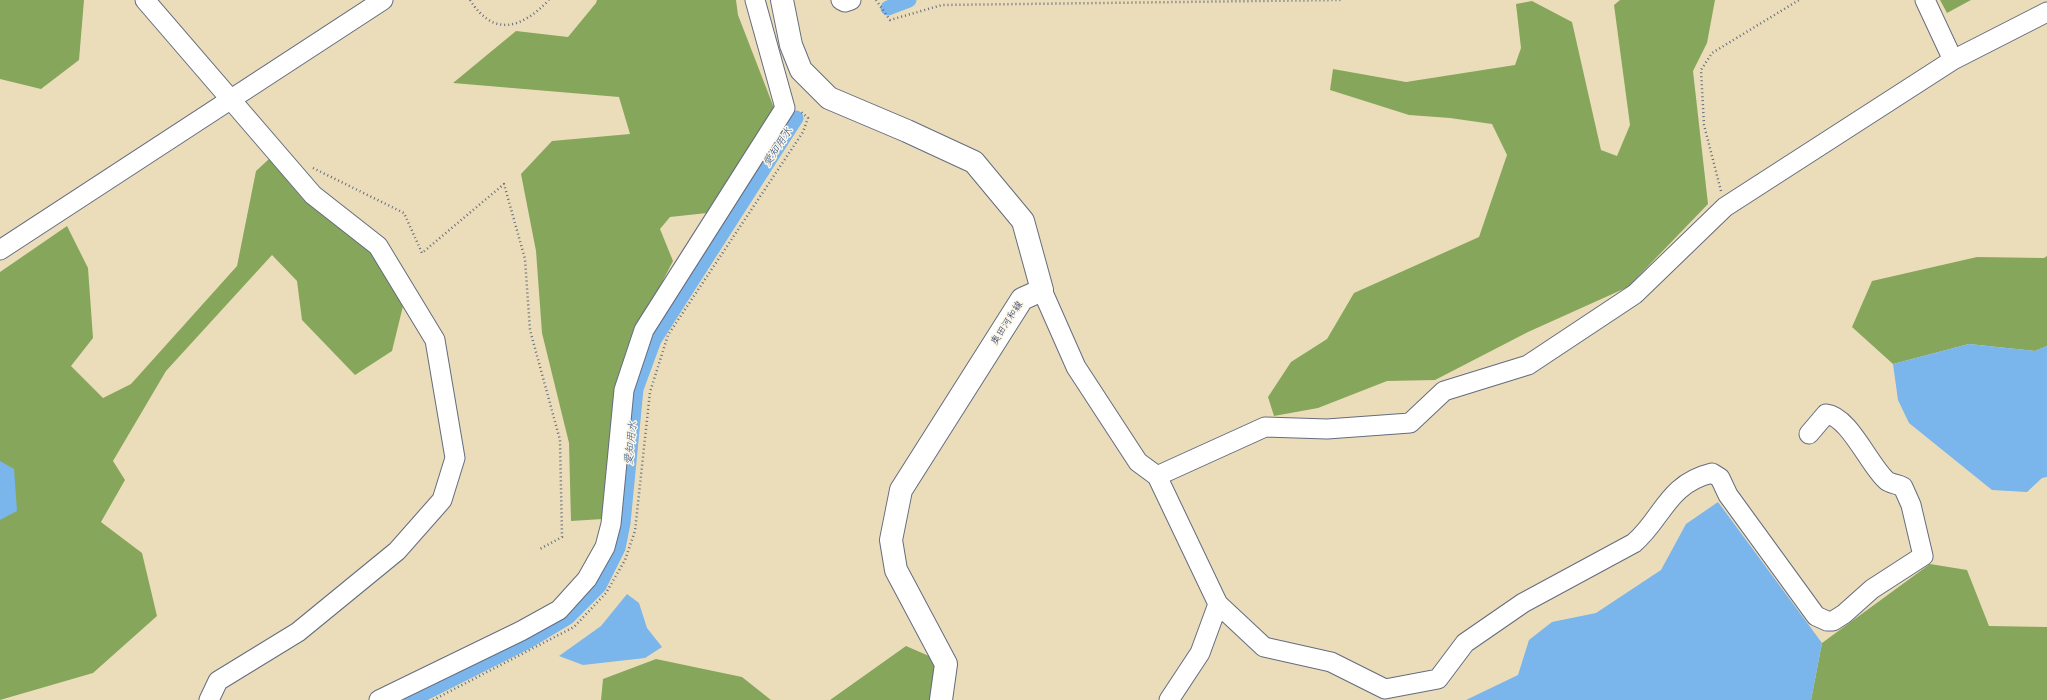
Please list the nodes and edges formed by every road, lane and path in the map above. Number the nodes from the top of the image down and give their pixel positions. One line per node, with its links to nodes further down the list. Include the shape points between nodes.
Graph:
1 (145, 0): 15 (street)
2 (383, 0): 15 (street)
3 (470, 0): 4 (path, via 474,7 491,21 505,26 533,15)
4 (549, 0)
5 (755, 0): 16 (street)
6 (782, 0): 20 (main road, via 791,45 801,70 828,98 908,130 974,162 1024,221)
7 (841, 0): 8 (street)
8 (851, 0)
9 (876, 0): 10 (path, via 890,20 942,4)
10 (1341, 0)
11 (1799, 0): 18 (path, via 1712,53 1701,70 1704,125)
12 (1925, 0): 14 (street)
13 (2047, 12): 14 (street)
14 (1953, 60): 18 (street)
15 (230, 100): 19 (street); 25 (street, via 313,195 378,246 435,340 455,458 442,500 397,551 298,632 218,681)
16 (784, 108): 26 (street, via 644,330 624,390 611,524 605,547 587,579 559,610); 27 (path, via 794,105 808,118 803,132 668,335 650,392 635,531 625,560 606,593 574,627)
17 (308, 166): 23 (path, via 404,213 422,253 504,184 525,260 530,330 560,440 562,537)
18 (1725, 207): 22 (street, via 1635,294 1528,365 1444,391 1410,423 1327,429 1265,427)
19 (0, 250)
20 (1042, 290): 22 (street, via 1076,367 1138,462); 28 (main road, 奥田河和線, via 1022,299 901,490 891,540 896,570 946,664)
21 (1809, 434): 24 (street, via 1822,417 1826,414 1832,415 1842,423 1885,479 1903,487 1911,505 1923,556 1872,589 1833,621 1816,616 1728,495 1720,478 1712,473 1691,482 1670,497 1634,542 1523,603 1465,643 1438,679 1385,689 1331,662 1264,647)
22 (1158, 476): 24 (street)
23 (538, 550)
24 (1218, 604): 29 (street, via 1200,653)
25 (209, 700)
26 (379, 700)
27 (434, 700)
28 (941, 700)
29 (1169, 700)

